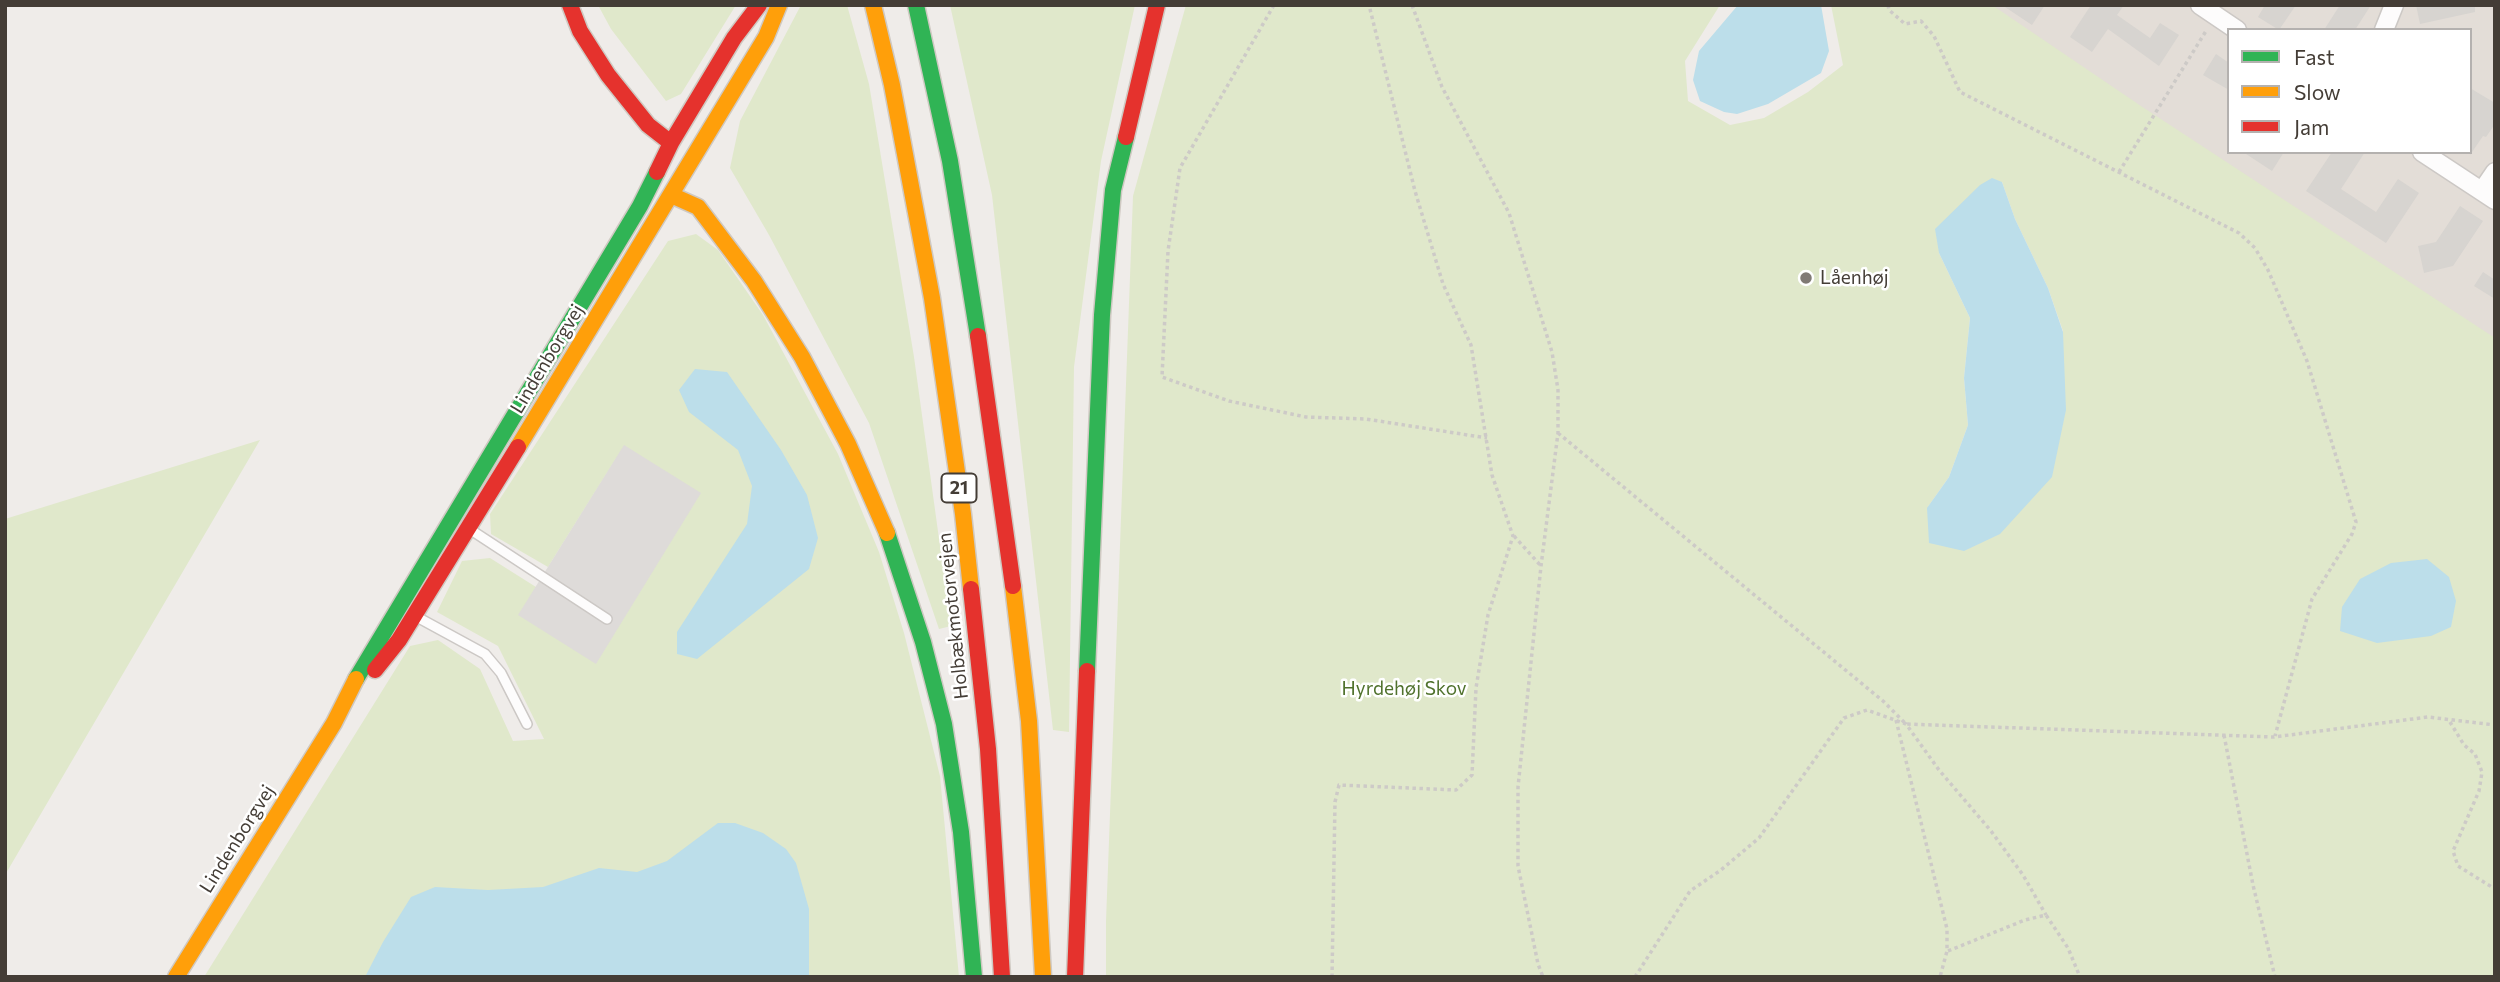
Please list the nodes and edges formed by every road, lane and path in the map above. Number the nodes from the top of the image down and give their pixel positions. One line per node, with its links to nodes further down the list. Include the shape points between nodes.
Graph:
1 (570, 5): 15 (main road, via 580,31 608,75 648,125)
2 (761, 5): 15 (main road, Lindenborgvej, via 734,38)
3 (779, 5): 15 (main road, Lindenborgvej, via 766,37)
4 (873, 5): 45 (main road, Holbækmotorvejen / 21, via 932,298 963,514 988,749)
5 (916, 5): 46 (main road, 21, via 950,161 1004,516 1029,721)
6 (1157, 5): 47 (main road, via 1113,190 1102,315)
7 (1274, 5): 24 (path, via 1180,168 1168,251 1162,377 1229,401 1306,417 1366,419)
8 (1369, 5): 24 (path, via 1415,191 1443,284 1471,345)
9 (1412, 5): 23 (path, via 1442,87 1509,214 1552,352)
10 (1888, 5): 18 (path, via 1905,24 1921,22 1934,36 1960,92)
11 (2394, 5): 14 (street)
12 (2207, 10): 13 (street); 18 (path)
13 (2234, 28)
14 (2385, 28)
15 (686, 145): 17 (main road); 25 (main road, Lindenborgvej, via 640,206)
16 (2424, 154): 21 (street)
17 (685, 172): 20 (main road, Lindenborgvej); 22 (main road)
18 (2119, 172): 39 (path, via 2239,233 2255,248 2306,361 2356,522 2312,599)
19 (2495, 172): 21 (street)
20 (671, 195): 22 (main road); 26 (main road, Lindenborgvej)
21 (2488, 196)
22 (698, 207): 44 (main road, via 754,281 802,357 848,444 893,548 944,724 961,832)
23 (1558, 433): 28 (path); 36 (path)
24 (1487, 439): 27 (path, via 1492,475)
25 (452, 518): 26 (lane); 29 (main road, Lindenborgvej)
26 (468, 529): 30 (main road, Lindenborgvej); 31 (lane)
27 (1513, 536): 28 (path); 48 (path, via 1488,615 1476,688 1472,775 1456,790 1339,785)
28 (1541, 566): 49 (path, via 1518,787 1518,866)
29 (399, 606): 30 (lane); 34 (main road, Lindenborgvej)
30 (414, 615): 34 (main road, Lindenborgvej); 35 (lane, via 485,654 501,673)
31 (607, 620)
32 (1896, 720): 36 (path); 42 (path, via 1947,929); 50 (path, via 1867,710 1844,718 1759,838 1690,891)
33 (2449, 721): 37 (path); 39 (path, via 2428,717); 40 (path, via 2464,745 2476,754 2482,772 2479,791 2453,851 2458,866)
34 (334, 723): 43 (main road, Lindenborgvej)
35 (527, 724)
36 (1906, 724): 38 (path); 41 (path, via 1991,831)
37 (2495, 725)
38 (2224, 735): 39 (path); 53 (path)
39 (2274, 737)
40 (2495, 890)
41 (2046, 915): 42 (path); 52 (path)
42 (1947, 951): 51 (path)
43 (176, 977)
44 (974, 977)
45 (1002, 977)
46 (1043, 977)
47 (1075, 977)
48 (1332, 977)
49 (1544, 977)
50 (1634, 977)
51 (1940, 977)
52 (2080, 977)
53 (2275, 977)

